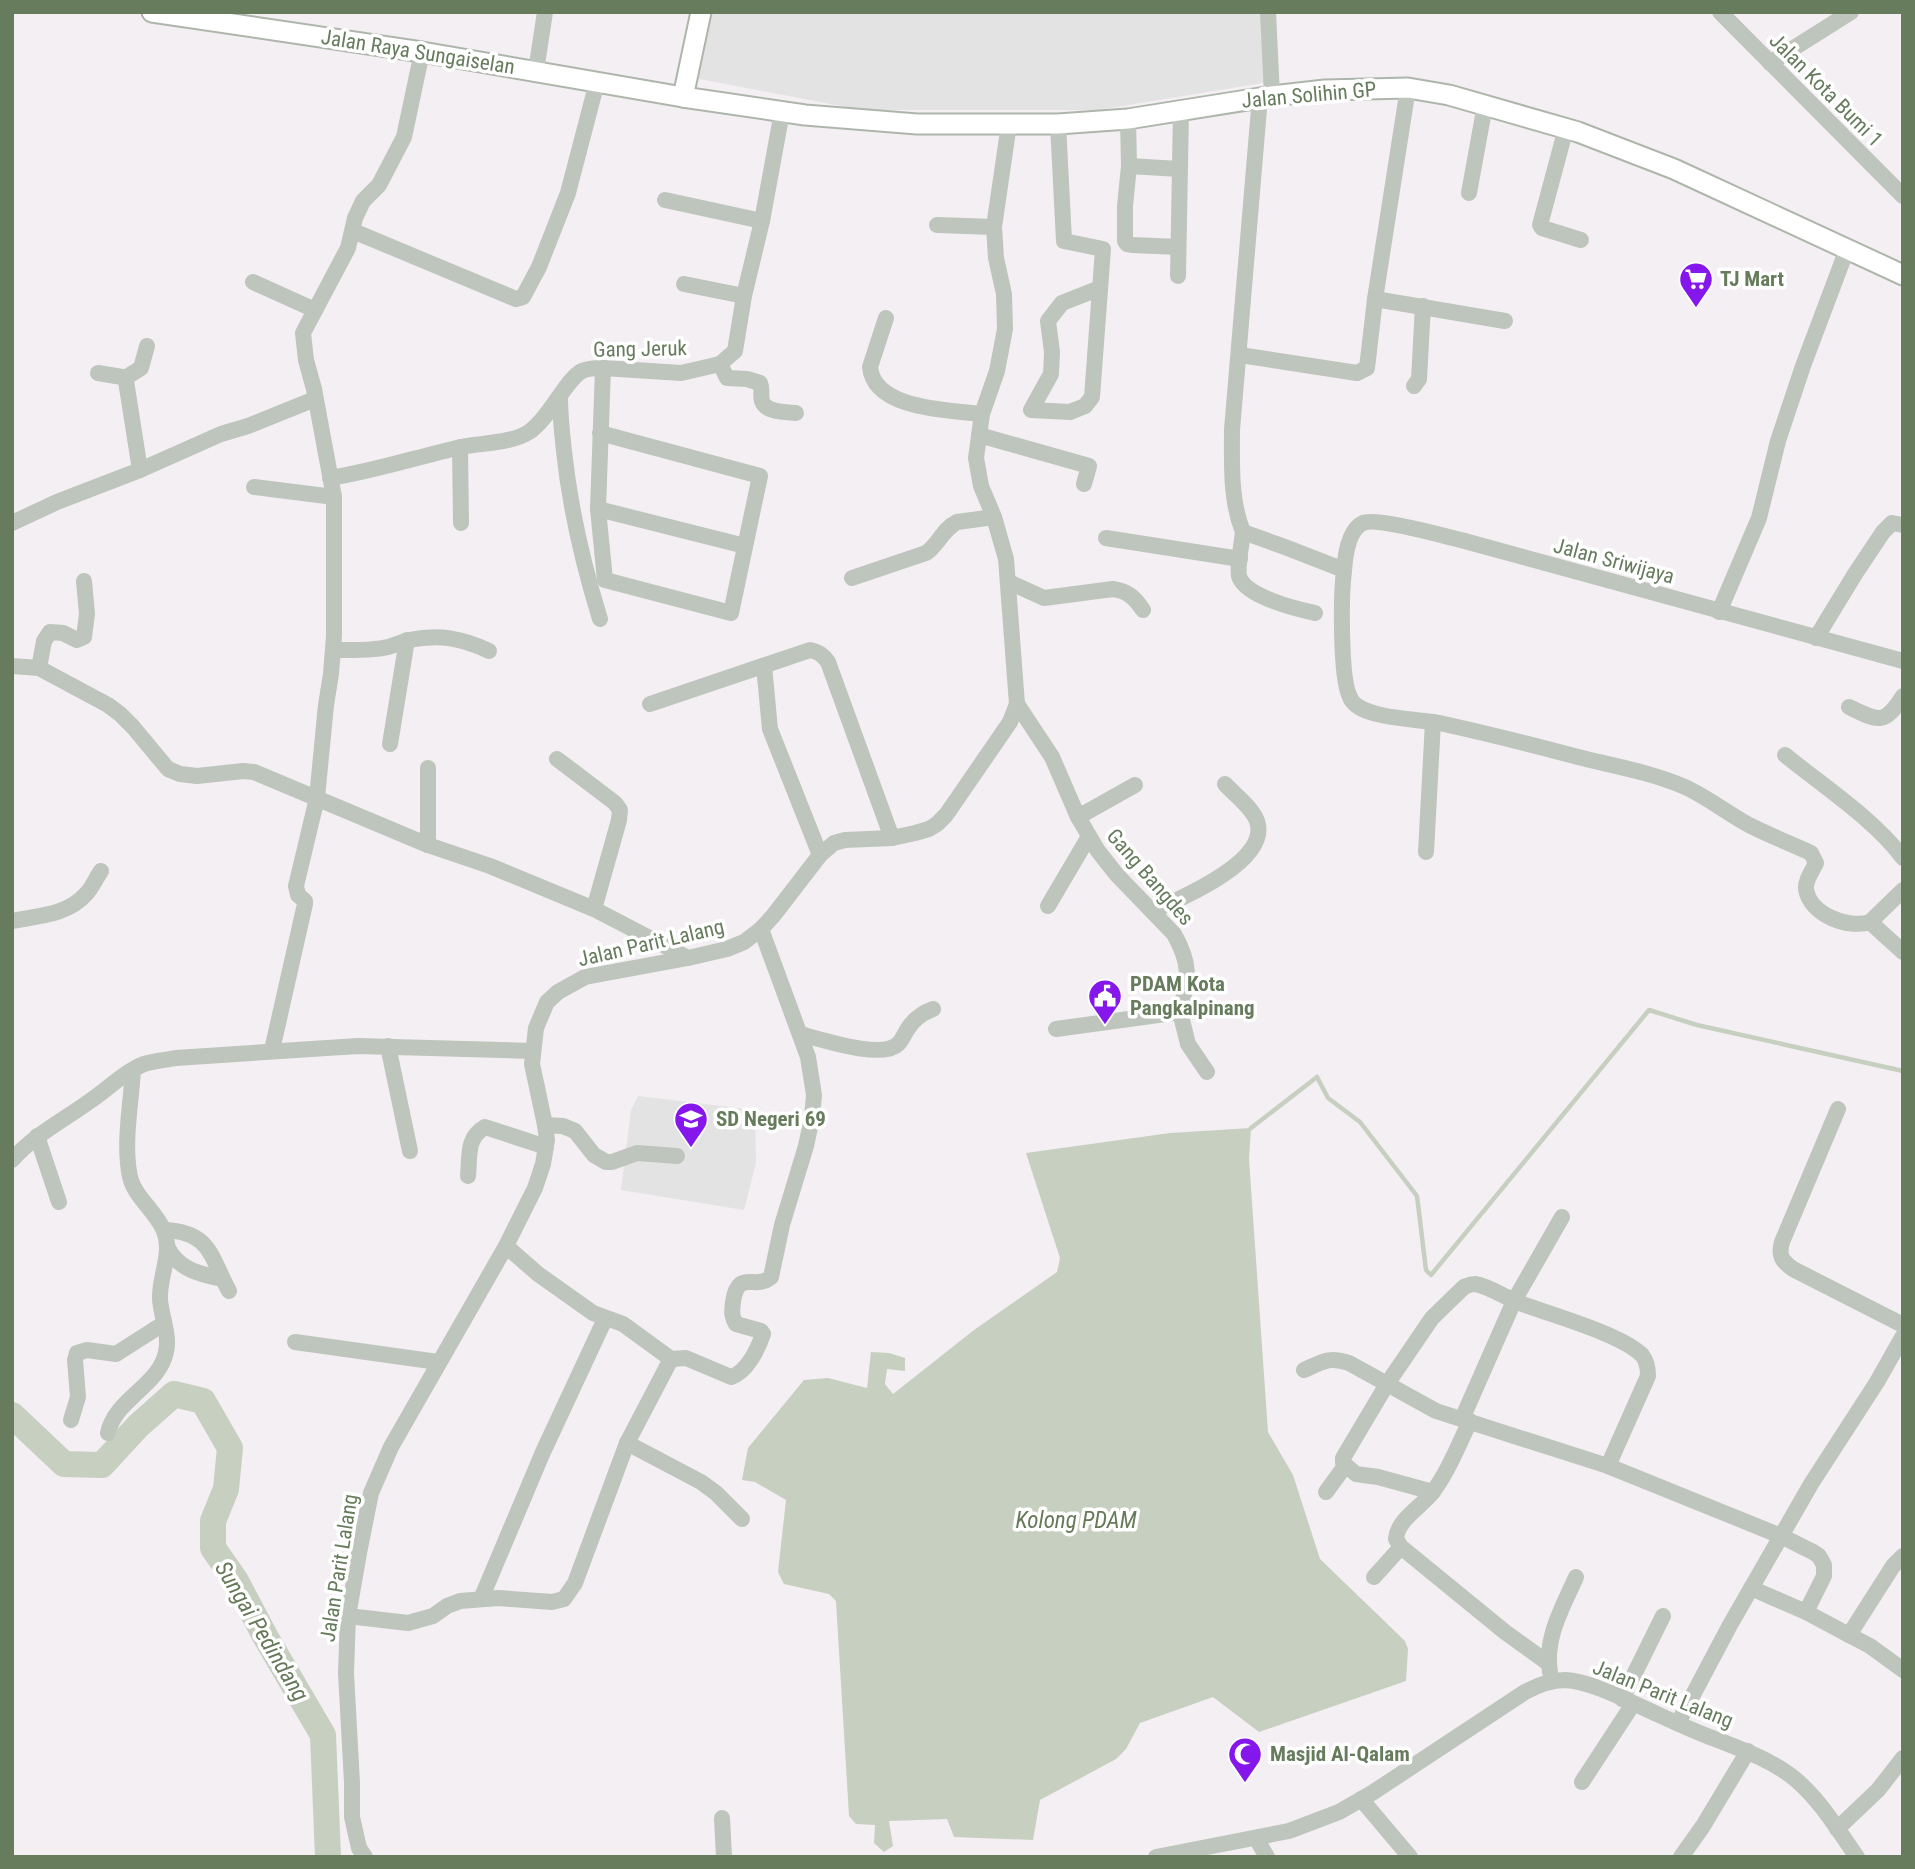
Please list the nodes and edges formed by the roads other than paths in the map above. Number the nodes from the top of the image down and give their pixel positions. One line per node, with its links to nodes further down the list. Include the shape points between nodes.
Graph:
1 (152, 12): 7 (main road, Jalan Raya Sungaiselan)
2 (545, 12): 9 (street)
3 (701, 12): 12 (main road)
4 (1268, 12): 13 (street)
5 (1720, 12): 8 (street, Jalan Kota Bumi 1)
6 (1851, 12): 8 (street)
7 (422, 52): 9 (main road, Jalan Raya Sungaiselan); 29 (street, via 404,137 379,184 363,201)
8 (1770, 63): 24 (street, Jalan Kota Bumi 1)
9 (536, 71): 10 (main road, Jalan Raya Sungaiselan)
10 (597, 82): 12 (main road, Jalan Raya Sungaiselan); 29 (street, via 569,192 523,297 516,299)
11 (1408, 88): 13 (main road, Jalan Solihin GP); 14 (main road, Jalan Solihin GP); 39 (street)
12 (682, 97): 16 (main road, Jalan Solihin GP)
13 (1266, 97): 15 (main road, Jalan Solihin GP); 45 (street)
14 (1486, 105): 20 (main road, Jalan Solihin GP); 23 (street)
15 (1181, 111): 17 (main road, Jalan Solihin GP); 22 (street)
16 (782, 112): 18 (main road, Jalan Solihin GP, via 917,124); 26 (street)
17 (1128, 119): 19 (main road, Jalan Solihin GP); 21 (street)
18 (1009, 124): 19 (main road, Jalan Solihin GP); 28 (street)
19 (1058, 124): 37 (street, via 1064,241 1102,249)
20 (1566, 128): 30 (street, via 1541,225); 32 (main road, Jalan Solihin GP, via 1674,169)
21 (1129, 166): 22 (street); 31 (street, via 1125,241)
22 (1179, 169): 31 (street)
23 (1469, 193)
24 (1903, 196)
25 (665, 200): 26 (street)
26 (762, 221): 38 (street)
27 (937, 225): 28 (street)
28 (994, 227): 54 (street, via 1005,329)
29 (353, 231): 41 (street)
30 (1581, 240)
31 (1178, 247): 34 (street)
32 (1847, 249): 33 (main road, Jalan Solihin GP); 77 (street, via 1778,441 1759,518)
33 (1903, 275)
34 (1178, 276)
35 (253, 282): 41 (street)
36 (684, 284): 38 (street)
37 (1100, 288): 37 (street, via 1092,397 1070,412 1031,410 1052,374 1048,321 1062,303)
38 (744, 296): 46 (street, via 735,351)
39 (1375, 299): 40 (street); 45 (street, via 1363,371)
40 (1423, 306): 43 (street); 50 (street, via 1419,379)
41 (314, 310): 52 (street, via 303,333)
42 (886, 318): 54 (street, via 870,368 885,393 913,405)
43 (1505, 321)
44 (147, 346): 49 (street, via 141,368)
45 (1240, 355): 68 (street, via 1232,472)
46 (720, 364): 47 (street, Gang Jeruk, via 681,373); 53 (street, via 727,378 760,383 766,408)
47 (603, 368): 51 (street, Gang Jeruk, via 582,371); 55 (street)
48 (99, 373): 49 (street)
49 (125, 378): 58 (street)
50 (1413, 386)
51 (560, 397): 57 (street, Gang Jeruk, via 529,432); 79 (street, via 574,521)
52 (316, 399): 58 (street); 59 (street)
53 (796, 414)
54 (982, 414): 56 (street)
55 (600, 433): 63 (street); 70 (street, via 760,476)
56 (979, 435): 60 (street, via 1089,466); 64 (street, via 977,470)
57 (460, 447): 59 (street, Gang Jeruk); 66 (street)
58 (140, 470): 65 (street)
59 (330, 478): 62 (street)
60 (1084, 484)
61 (254, 487): 62 (street)
62 (334, 497): 82 (street)
63 (598, 509): 70 (street); 70 (street, via 605,580 730,613)
64 (994, 517): 73 (street, via 951,524 926,553); 75 (street)
65 (12, 523)
66 (461, 523)
67 (1903, 525): 80 (street, via 1892,523 1883,532)
68 (1242, 532): 71 (street); 72 (street)
69 (1106, 538): 71 (street)
70 (745, 546)
71 (1240, 559): 78 (street, via 1242,580 1259,594)
72 (1344, 570): 77 (street, Jalan Sriwijaya, via 1355,530 1360,524 1376,522 1436,534); 92 (street, via 1345,676 1350,699 1370,713)
73 (852, 578)
74 (84, 581): 87 (street, via 84,636 77,640 50,632)
75 (1009, 582): 76 (street, via 1044,598 1121,590); 90 (street)
76 (1143, 610)
77 (1719, 612): 80 (street, Jalan Sriwijaya)
78 (1315, 613)
79 (600, 619)
80 (1816, 638): 84 (street, Jalan Sriwijaya)
81 (407, 640): 82 (street, via 388,647); 83 (street, via 450,638); 93 (street)
82 (334, 650): 99 (street)
83 (489, 651)
84 (1903, 661)
85 (12, 666): 87 (street)
86 (764, 666): 89 (street); 101 (street, via 810,650 824,656); 105 (street, via 770,729)
87 (39, 668): 99 (street, via 120,713 168,769 197,775 254,772)
88 (1903, 696): 91 (street, via 1885,718)
89 (650, 704)
90 (1017, 704): 100 (street, Gang Bangdes, via 1052,757); 101 (street, Jalan Parit Lalang, via 1010,722 946,815 929,829)
91 (1849, 707)
92 (1433, 722): 104 (street); 113 (street, via 1602,761 1686,788 1811,853 1816,863 1806,888 1817,908 1849,924)
93 (390, 744)
94 (1786, 755): 106 (street, via 1870,823)
95 (557, 759): 110 (street, via 620,810)
96 (428, 768): 103 (street)
97 (1225, 784): 111 (street, via 1257,821 1256,844 1217,879)
98 (1135, 785): 100 (street)
99 (317, 797): 103 (street); 122 (street, via 296,886 305,901 304,909)
100 (1078, 817): 102 (street, Gang Bangdes)
101 (892, 838): 105 (street, Jalan Parit Lalang, via 845,840)
102 (1088, 838): 109 (street); 111 (street, Gang Bangdes)
103 (428, 845): 110 (street)
104 (1426, 852)
105 (820, 855): 114 (street, Jalan Parit Lalang)
106 (1903, 858)
107 (101, 871): 112 (street, via 73,905)
108 (1903, 890): 113 (street)
109 (1048, 906)
110 (594, 909): 116 (street)
111 (1153, 911): 118 (street, Gang Bangdes, via 1174,934 1187,963)
112 (12, 921)
113 (1870, 922): 115 (street)
114 (761, 929): 116 (street, Jalan Parit Lalang, via 727,949); 120 (street)
115 (1903, 952)
116 (688, 958): 123 (street, Jalan Parit Lalang, via 573,982 547,1002)
117 (933, 1009): 120 (street, via 917,1018 891,1049 866,1049)
118 (1180, 1012): 119 (street); 125 (street, via 1188,1044)
119 (1056, 1029)
120 (800, 1034): 144 (street, via 814,1095 806,1146 771,1277 744,1282 734,1294 736,1324 761,1331 762,1337 746,1366 733,1377 687,1358)
121 (388, 1046): 122 (street); 123 (street); 130 (street)
122 (272, 1050): 124 (street, via 176,1058)
123 (532, 1051): 127 (street, Jalan Parit Lalang)
124 (133, 1070): 128 (street); 136 (street, via 127,1145 130,1179)
125 (1207, 1072)
126 (1838, 1110): 141 (street, via 1782,1242 1781,1256 1793,1269)
127 (545, 1125): 129 (street, Jalan Parit Lalang); 131 (street, via 575,1131 594,1155 606,1162 637,1153)
128 (37, 1136): 132 (street); 134 (street)
129 (546, 1147): 133 (street, via 485,1127 471,1141); 137 (street, Jalan Parit Lalang, via 535,1188)
130 (410, 1151)
131 (677, 1156)
132 (12, 1160)
133 (468, 1176)
134 (59, 1202)
135 (1562, 1217): 138 (street)
136 (166, 1238): 136 (street, via 184,1231 198,1239 214,1259 225,1285 176,1261); 140 (street, via 160,1297)
137 (506, 1246): 139 (street, via 538,1274); 145 (street, Jalan Parit Lalang)
138 (1514, 1301): 147 (street, via 1478,1285 1464,1287 1432,1318); 149 (street); 153 (street, via 1595,1330 1643,1356 1648,1376)
139 (605, 1319): 144 (street, via 634,1331); 163 (street)
140 (163, 1324): 148 (street, via 116,1354 78,1353 78,1396); 150 (street, via 167,1348 161,1364 116,1415)
141 (1903, 1325)
142 (1903, 1336): 157 (street)
143 (295, 1342): 145 (street)
144 (671, 1359): 151 (street)
145 (438, 1362): 165 (street, Jalan Parit Lalang, via 391,1447 372,1493)
146 (1304, 1370): 147 (street, via 1336,1359)
147 (1387, 1384): 149 (street); 152 (street, via 1343,1458)
148 (71, 1420)
149 (1466, 1420): 153 (street); 155 (street)
150 (108, 1433)
151 (627, 1443): 156 (street, via 701,1482); 163 (street, via 564,1599)
152 (1345, 1466): 154 (street); 155 (street, via 1356,1474)
153 (1608, 1466): 157 (street)
154 (1326, 1492)
155 (1433, 1492): 158 (street, via 1398,1528 1396,1539)
156 (742, 1519)
157 (1781, 1536): 162 (street); 164 (street, via 1819,1556 1824,1565 1824,1576)
158 (1401, 1547): 160 (street); 168 (street)
159 (1903, 1556): 167 (street)
160 (1374, 1577)
161 (1576, 1577): 168 (street, via 1553,1632)
162 (1751, 1588): 164 (street); 172 (street)
163 (481, 1600): 165 (street, via 453,1602 432,1616 408,1623)
164 (1805, 1612): 167 (street)
165 (348, 1616): 181 (street, Jalan Parit Lalang, via 352,1816)
166 (1663, 1616): 171 (street)
167 (1849, 1634): 169 (street)
168 (1548, 1663): 170 (street)
169 (1903, 1670)
170 (1551, 1681): 171 (street, Jalan Parit Lalang, via 1579,1682); 176 (street, via 1525,1692)
171 (1627, 1701): 172 (street, Jalan Parit Lalang); 175 (street)
172 (1678, 1723): 173 (street, Jalan Parit Lalang)
173 (1748, 1751): 178 (street, Jalan Parit Lalang, via 1792,1777); 186 (street)
174 (1903, 1758): 178 (street)
175 (1581, 1782)
176 (1361, 1799): 179 (street, via 1314,1823); 185 (street)
177 (722, 1818): 182 (street)
178 (1838, 1829): 180 (street, Jalan Parit Lalang)
179 (1256, 1838): 183 (street); 184 (street)
180 (1852, 1855)
181 (365, 1857)
182 (724, 1857)
183 (1156, 1857)
184 (1267, 1857)
185 (1410, 1857)
186 (1681, 1857)

